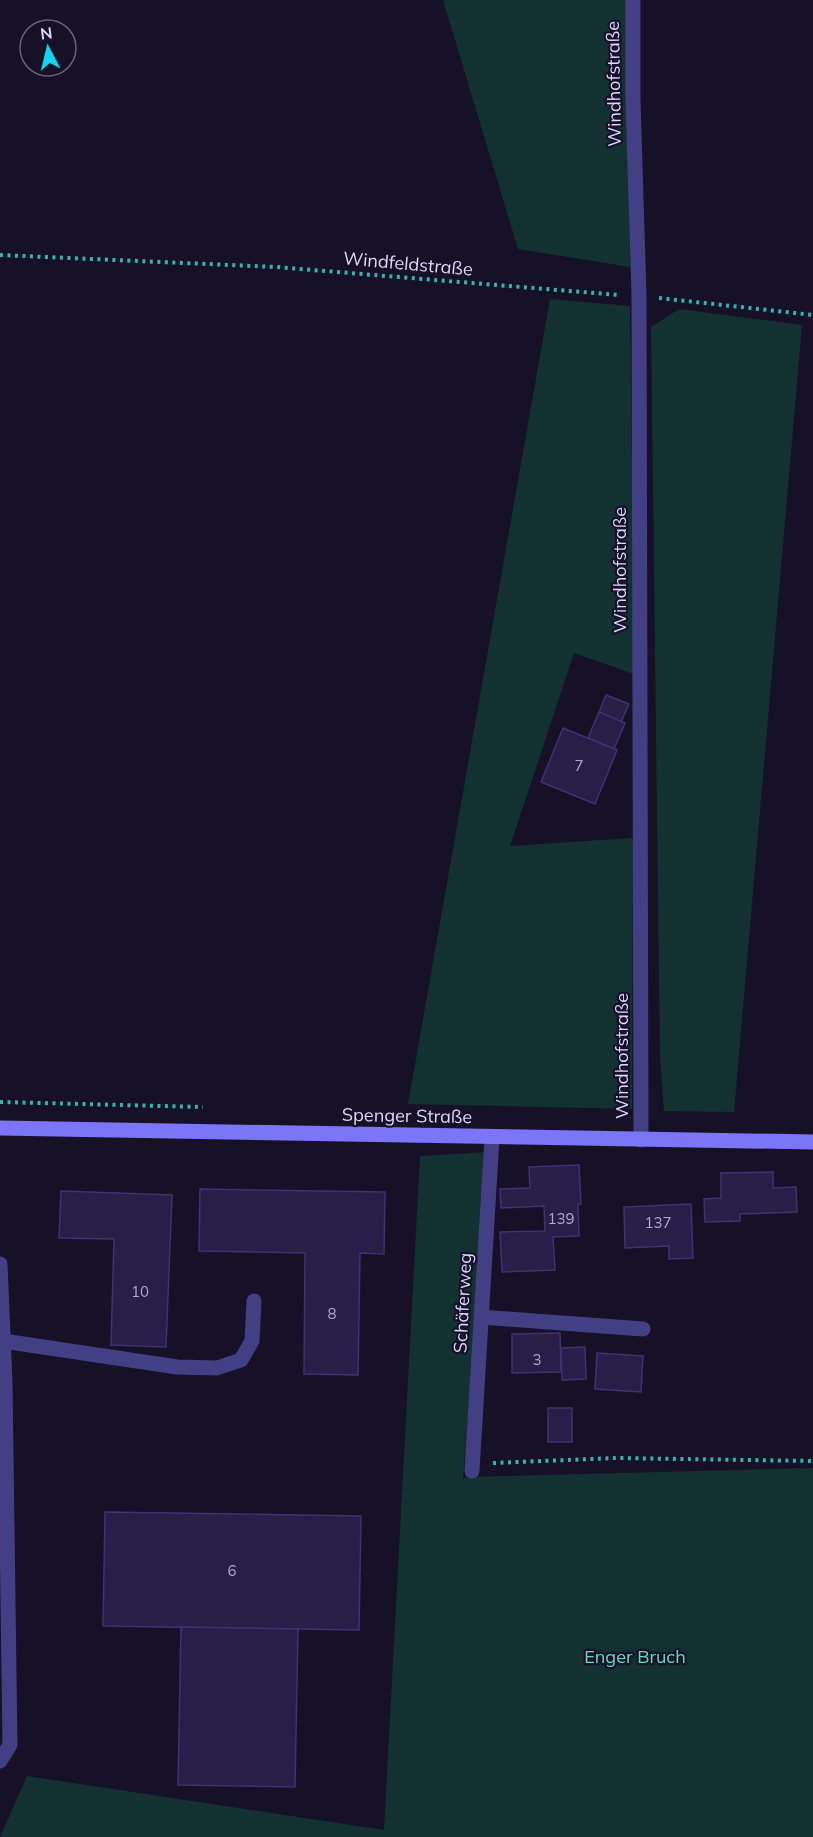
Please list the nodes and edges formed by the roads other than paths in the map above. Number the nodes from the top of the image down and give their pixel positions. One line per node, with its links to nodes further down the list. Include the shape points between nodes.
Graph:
1 (633, 0): 4 (street, Windhofstraße, via 639,296)
2 (0, 1128): 3 (street, Spenger Straße)
3 (492, 1138): 4 (street, Spenger Straße); 8 (street, Schäferweg)
4 (641, 1140): 5 (street, Spenger Straße)
5 (813, 1142)
6 (0, 1263): 10 (street)
7 (254, 1301): 10 (street, via 252,1341 241,1360 217,1368 177,1367)
8 (481, 1317): 9 (street); 12 (street, Schäferweg)
9 (643, 1329)
10 (3, 1341): 11 (street)
11 (3, 1382): 13 (street, via 10,1745)
12 (473, 1468)
13 (0, 1761)

